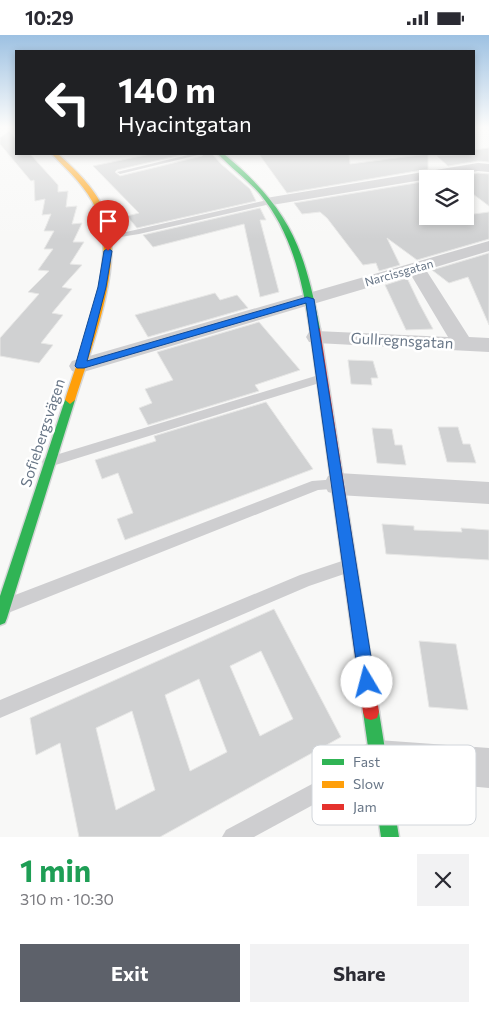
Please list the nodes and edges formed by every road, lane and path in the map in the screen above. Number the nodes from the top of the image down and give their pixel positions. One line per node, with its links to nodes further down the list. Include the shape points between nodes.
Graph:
1 (64, 163): 7 (street, Sofiebergsvägen, via 91,192 102,212)
2 (158, 163): 5 (lane)
3 (233, 163): 6 (street, via 254,180)
4 (489, 168): 6 (street, via 478,167)
5 (120, 172)
6 (272, 201): 7 (lane); 10 (street, via 293,238)
7 (108, 237): 14 (street, Sofiebergsvägen, via 102,287)
8 (489, 246): 9 (street, Narcissgatan)
9 (416, 268): 10 (street, Narcissgatan); 12 (street)
10 (310, 299): 11 (street); 14 (street, Narcissgatan)
11 (316, 337): 12 (street, Gullregnsgatan); 15 (street)
12 (462, 343): 13 (street, Gullregnsgatan)
13 (489, 345)
14 (80, 366): 16 (street, Sofiebergsvägen)
15 (322, 378): 16 (lane); 17 (street)
16 (50, 461): 20 (street, Sofiebergsvägen)
17 (338, 484): 18 (street); 19 (street); 20 (lane, via 317,485)
18 (489, 493)
19 (350, 565): 21 (lane, via 306,580); 22 (street)
20 (2, 612)
21 (0, 709)
22 (376, 745)
23 (476, 767): 24 (street)
24 (489, 768)
25 (312, 795): 26 (lane)
26 (233, 837)

